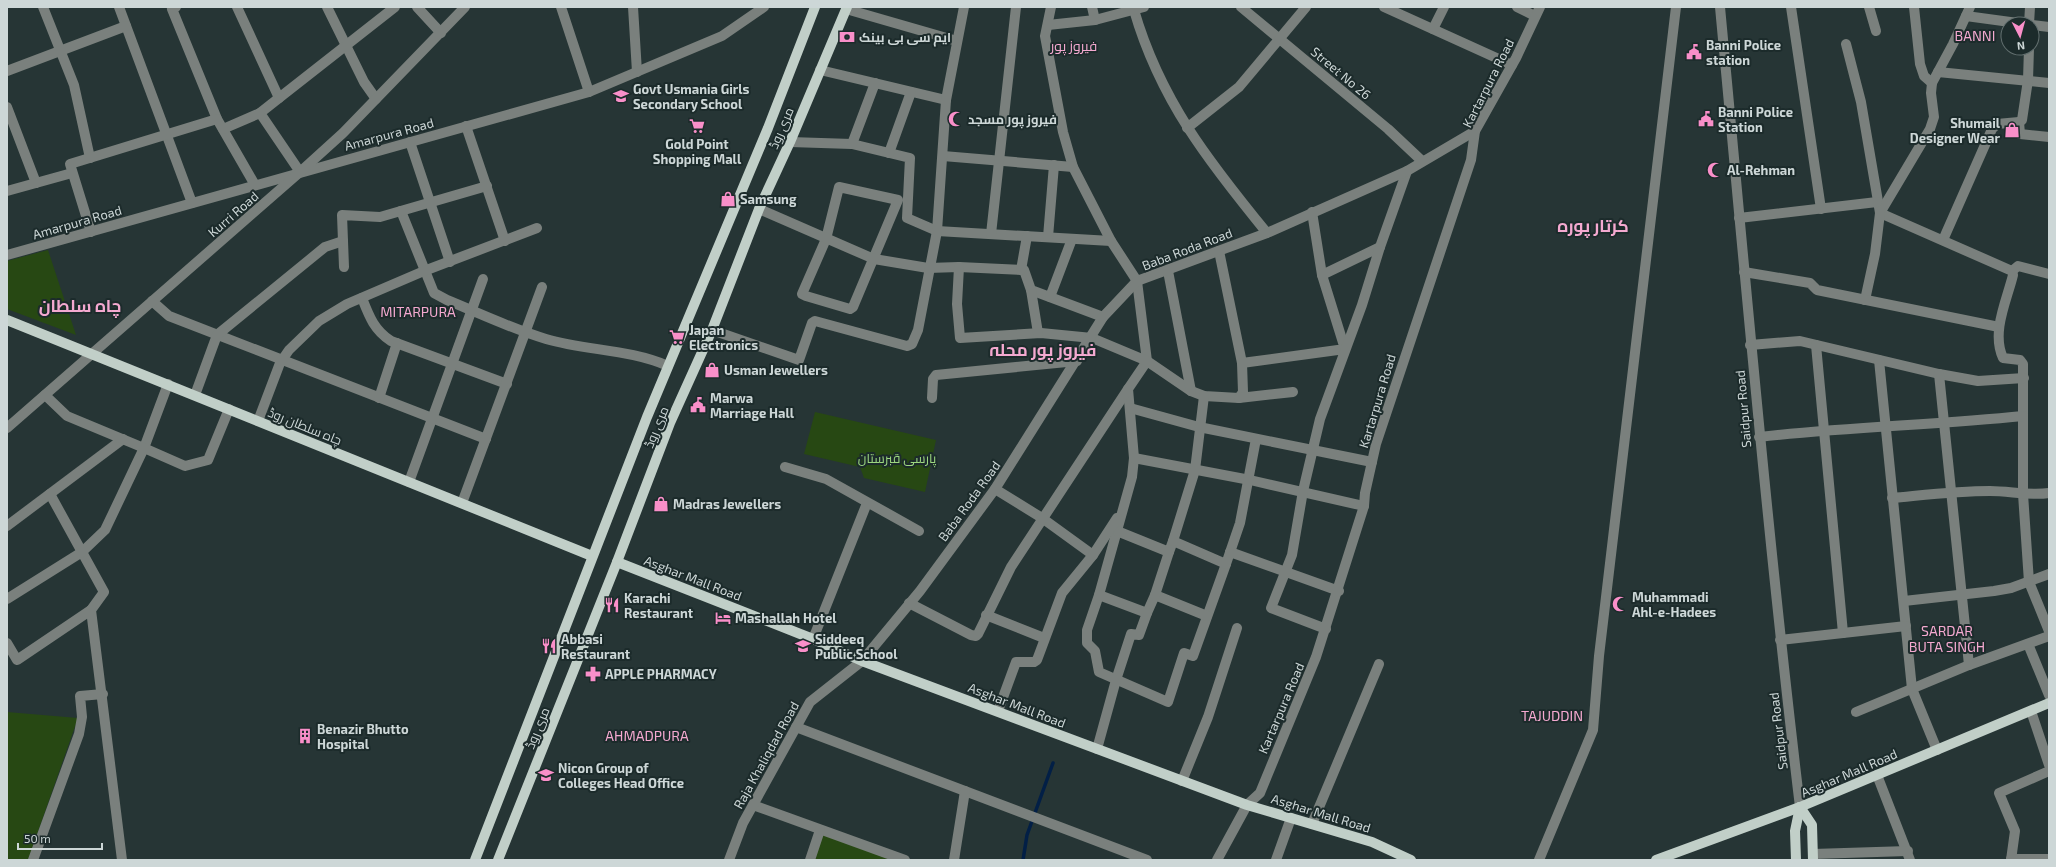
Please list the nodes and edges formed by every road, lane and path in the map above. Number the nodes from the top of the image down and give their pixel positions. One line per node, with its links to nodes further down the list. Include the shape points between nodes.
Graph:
1 (43, 7): 42 (street)
2 (120, 7): 34 (street)
3 (237, 7): 55 (street)
4 (327, 7): 41 (street)
5 (395, 7): 41 (street)
6 (417, 7): 37 (street)
7 (465, 7): 37 (street, Kurri Road)
8 (561, 7): 53 (street)
9 (633, 7): 47 (street)
10 (764, 7): 47 (street, Amarpura Road, via 722,36)
11 (815, 7): 150 (main road, مری روڈ, via 768,128)
12 (964, 7): 39 (street)
13 (1016, 7): 74 (street)
14 (1052, 7): 33 (street)
15 (1092, 7): 32 (street)
16 (1241, 7): 38 (street, Street No 26)
17 (1306, 7): 38 (street)
18 (1384, 7): 35 (street)
19 (1444, 7): 35 (street)
20 (1518, 7): 30 (street)
21 (1676, 7): 278 (street, via 1599,656 1593,730)
22 (1720, 7): 93 (street, Saidpur Road)
23 (1791, 7): 89 (street)
24 (1869, 7): 36 (street)
25 (1914, 7): 50 (street, via 1921,68 1924,76)
26 (173, 8): 60 (street)
27 (846, 8): 39 (street); 45 (main road, مری روڈ)
28 (1139, 8): 32 (street); 63 (street, via 1144,41 1165,89)
29 (1968, 11): 31 (street); 48 (street)
30 (1538, 12): 44 (street, Kartarpura Road)
31 (2000, 18)
32 (1095, 20): 33 (street)
33 (1048, 25): 77 (street, via 1046,43 1063,132)
34 (126, 26): 42 (street); 66 (street)
35 (1433, 29): 44 (street)
36 (1876, 31)
37 (441, 32): 56 (street, Kurri Road)
38 (1280, 39): 63 (street, via 1239,87); 75 (street, Street No 26, via 1388,129)
39 (957, 41): 57 (street)
40 (1846, 44): 86 (street, via 1867,131)
41 (346, 46): 55 (street); 56 (street, via 364,82)
42 (61, 51): 46 (street); 73 (street, via 74,85)
43 (2029, 56): 49 (street)
44 (1512, 65): 65 (street, Kartarpura Road)
45 (820, 70): 51 (street); 69 (main road, مری روڈ)
46 (7, 71)
47 (637, 72): 53 (street, Amarpura Road)
48 (1938, 72): 49 (street); 50 (street)
49 (2028, 80): 52 (street); 61 (street, via 2024,115)
50 (1932, 82): 92 (street, via 1934,117 1930,129)
51 (875, 83): 54 (street); 70 (street)
52 (2049, 83)
53 (589, 92): 62 (street, Amarpura Road)
54 (911, 92): 57 (street); 71 (street)
55 (279, 98): 59 (street)
56 (376, 99): 79 (street, Kurri Road)
57 (946, 100): 72 (street)
58 (7, 107): 81 (street)
59 (260, 113): 64 (street); 79 (street)
60 (217, 119): 64 (street); 66 (street)
61 (2019, 122): 67 (street, via 2020,134); 104 (street, via 2002,123 1992,129)
62 (466, 126): 68 (street, Amarpura Road); 83 (street)
63 (1187, 128): 97 (street, via 1217,172)
64 (223, 129): 82 (street)
65 (1475, 132): 75 (street, Baba Roda Road); 181 (street, Kartarpura Road, via 1471,160 1428,293 1407,348)
66 (166, 134): 73 (street); 87 (street)
67 (2049, 137)
68 (410, 142): 79 (street, Amarpura Road); 85 (street)
69 (790, 142): 70 (street); 88 (main road, مری روڈ)
70 (852, 144): 71 (street)
71 (889, 153): 95 (street, via 910,158 908,218)
72 (943, 156): 74 (street); 95 (street)
73 (90, 158): 80 (street, via 70,164)
74 (1000, 160): 76 (street); 98 (street)
75 (1422, 161): 78 (street, Baba Roda Road)
76 (1054, 165): 77 (street); 100 (street)
77 (1073, 167): 106 (street)
78 (1407, 170): 91 (street, Baba Roda Road); 107 (street)
79 (300, 172): 82 (street, Amarpura Road); 129 (street, Kurri Road)
80 (72, 173): 81 (street); 96 (street)
81 (36, 183): 84 (street)
82 (255, 185): 87 (street, Amarpura Road)
83 (486, 186): 85 (street); 105 (street)
84 (7, 191)
85 (430, 202): 90 (street); 111 (street)
86 (1878, 202): 89 (street); 92 (street)
87 (192, 203): 96 (street, Amarpura Road)
88 (759, 209): 101 (street); 134 (main road, مری روڈ)
89 (1821, 209): 93 (street)
90 (401, 211): 103 (street, via 380,217 342,215); 117 (street)
91 (1312, 212): 97 (street, Baba Roda Road); 121 (street)
92 (1880, 213): 104 (street); 128 (street, via 1875,254)
93 (1739, 218): 119 (street, Saidpur Road)
94 (537, 228): 105 (street)
95 (937, 231): 98 (street); 114 (street)
96 (91, 232): 109 (street, Amarpura Road)
97 (1267, 233): 108 (street, Baba Roda Road)
98 (991, 234): 99 (street)
99 (1027, 236): 100 (street); 115 (street)
100 (1048, 237): 102 (street)
101 (826, 239): 110 (street); 110 (street, via 803,290 802,294 806,296 850,309); 110 (street, via 839,187 895,198 898,200 897,204)
102 (1072, 239): 106 (street); 126 (street)
103 (343, 240): 112 (street); 137 (street, via 325,247)
104 (1943, 240): 116 (street)
105 (505, 241): 111 (street)
106 (1111, 241): 123 (street)
107 (1380, 247): 121 (street); 142 (street, via 1362,305)
108 (1219, 251): 118 (street, Baba Roda Road); 148 (street)
109 (7, 255)
110 (874, 259): 114 (street)
111 (450, 262): 117 (street)
112 (344, 267)
113 (959, 267): 114 (street); 115 (street); 136 (street, via 957,304 960,338)
114 (928, 268): 134 (street, via 918,330 910,346 815,321 812,323 799,360)
115 (1021, 270): 125 (street, via 1024,270)
116 (2012, 270): 120 (street, via 2018,266); 133 (street, via 2013,275)
117 (424, 271): 127 (street); 130 (street, via 434,293)
118 (1168, 271): 123 (street, Baba Roda Road); 156 (street)
119 (1744, 272): 128 (street, via 1810,283 1817,290); 140 (street, Saidpur Road)
120 (2049, 274)
121 (1322, 275): 142 (street)
122 (483, 279): 130 (street)
123 (1137, 281): 131 (street, Baba Roda Road); 147 (street)
124 (542, 287): 135 (street)
125 (1032, 290): 126 (street); 136 (street)
126 (1050, 297): 131 (street)
127 (362, 298): 139 (street, via 380,334); 144 (street, via 319,321)
128 (1865, 300): 133 (street)
129 (152, 302): 137 (street, via 169,316); 143 (street, Kurri Road)
130 (472, 310): 135 (street); 149 (street)
131 (1104, 317): 138 (street, Baba Roda Road)
132 (7, 320): 143 (main road, چاہ سلطان روڈ)
133 (1999, 327): 152 (street, via 1999,343 2003,358 2020,360 2023,364)
134 (712, 330): 207 (main road, مری روڈ, via 670,423)
135 (526, 331): 150 (street, via 547,339 649,358); 154 (street)
136 (1038, 333): 138 (street)
137 (217, 335): 144 (street); 159 (street)
138 (1092, 338): 146 (street, Baba Roda Road); 147 (street)
139 (397, 344): 149 (street); 161 (street)
140 (1750, 344): 141 (street, via 1800,341); 174 (street, Saidpur Road)
141 (1816, 345): 145 (street); 173 (street)
142 (1344, 349): 148 (street); 179 (street)
143 (92, 354): 153 (main road, چاہ سلطان روڈ); 158 (street, Kurri Road)
144 (283, 359): 161 (street); 168 (street)
145 (1879, 360): 151 (street); 170 (street)
146 (1077, 361): 162 (street, via 936,375 933,380); 186 (street, Baba Roda Road)
147 (1147, 361): 155 (street); 156 (street)
148 (1242, 363): 163 (street, via 1243,392)
149 (452, 365): 154 (street); 167 (street)
150 (668, 366): 206 (main road, مری روڈ)
151 (1939, 374): 152 (street, via 1978,381); 169 (street)
152 (2024, 378): 166 (street)
153 (168, 384): 159 (main road, چاہ سلطان روڈ); 178 (street)
154 (507, 384): 176 (street)
155 (1128, 389): 164 (street); 197 (street)
156 (1191, 391): 160 (street)
157 (1293, 392): 163 (street)
158 (45, 394): 172 (street, Kurri Road); 175 (street, via 67,416)
159 (195, 395): 165 (main road, چاہ سلطان روڈ)
160 (1204, 396): 163 (street); 171 (street)
161 (379, 398): 167 (street)
162 (932, 398)
163 (1239, 398)
164 (1130, 408): 171 (street); 180 (street)
165 (229, 409): 168 (main road, چاہ سلطان روڈ); 178 (street, via 208,460 185,466)
166 (2024, 416): 169 (street); 191 (street)
167 (432, 419): 176 (street); 185 (street)
168 (258, 421): 185 (main road, چاہ سلطان روڈ)
169 (1945, 424): 170 (street); 188 (street)
170 (1885, 426): 173 (street); 192 (street)
171 (1199, 427): 177 (street); 183 (street)
172 (7, 428)
173 (1823, 430): 174 (street); 227 (street)
174 (1758, 437): 231 (street, Saidpur Road)
175 (123, 439): 178 (street); 190 (street)
176 (486, 439): 193 (street)
177 (1256, 439): 179 (street); 184 (street)
178 (144, 448): 202 (street, via 105,530)
179 (1312, 451): 181 (street); 187 (street)
180 (1134, 458): 183 (street); 195 (street)
181 (1372, 462): 196 (street, Kartarpura Road)
182 (784, 466): 194 (street, via 826,479)
183 (1195, 470): 184 (street); 201 (street)
184 (1250, 480): 187 (street); 204 (street)
185 (409, 482): 193 (main road, چاہ سلطان روڈ)
186 (996, 489): 197 (street); 218 (street, Baba Roda Road)
187 (1303, 491): 196 (street); 209 (street, via 1292,555)
188 (1951, 492): 191 (street, via 1993,491); 192 (street); 215 (street)
189 (2049, 493): 191 (street)
190 (50, 494): 198 (street); 202 (street)
191 (2023, 494): 211 (street)
192 (1892, 498): 217 (street)
193 (462, 503): 206 (main road, چاہ سلطان روڈ)
194 (867, 503): 199 (street); 229 (street)
195 (1125, 504): 200 (street); 205 (street)
196 (1364, 506): 212 (street, Kartarpura Road)
197 (1042, 518): 205 (street); 221 (street, via 1010,567)
198 (7, 526)
199 (919, 531)
200 (1116, 531): 203 (street); 213 (street)
201 (1173, 542): 203 (street); 208 (street)
202 (82, 552): 216 (street); 219 (street, via 104,592)
203 (1169, 552): 214 (street)
204 (1230, 552): 208 (street); 209 (street)
205 (1093, 555): 230 (street, via 1062,593)
206 (592, 556): 268 (main road, مری روڈ)
207 (617, 562): 229 (main road, Asghar Mall Road); 269 (main road, مری روڈ)
208 (1226, 564): 222 (street)
209 (1285, 572): 212 (street); 225 (street, via 1271,608)
210 (2049, 574): 211 (street)
211 (2029, 582): 215 (street, via 1994,592); 226 (street)
212 (1339, 591): 225 (street, Kartarpura Road)
213 (1099, 595): 220 (street); 237 (street, via 1087,630 1087,643 1095,651 1099,672)
214 (1155, 595): 220 (street); 222 (street)
215 (1961, 595): 217 (street); 236 (street)
216 (7, 599)
217 (1904, 601): 223 (street)
218 (909, 603): 221 (street, via 976,636); 234 (street, Baba Roda Road)
219 (91, 610): 232 (street, via 17,660); 239 (street)
220 (1147, 613): 237 (street, via 1139,635 1131,634)
221 (986, 615): 230 (street)
222 (1207, 616): 237 (street, via 1193,656 1184,653 1168,702)
223 (1906, 626): 227 (street); 238 (street)
224 (1237, 628): 252 (street, via 1208,717)
225 (1326, 629): 255 (street, Kartarpura Road, via 1260,793)
226 (2049, 632)
227 (1843, 633): 231 (street)
228 (2049, 636): 233 (street)
229 (813, 638): 234 (main road, Asghar Mall Road)
230 (1044, 638): 242 (street, via 1034,662 1016,662)
231 (1780, 640): 256 (street, Saidpur Road)
232 (7, 643)
233 (2028, 644): 236 (street); 240 (street)
234 (862, 661): 242 (main road, Asghar Mall Road); 245 (street, Raja Khaliqdad Road, via 810,702)
235 (1379, 664): 258 (street)
236 (1969, 665): 238 (street)
237 (1116, 680): 247 (street)
238 (1912, 690): 244 (street); 248 (street)
239 (103, 694): 266 (street, via 80,696 82,717 79,734); 267 (street)
240 (2049, 695)
241 (2049, 703): 243 (main road, Asghar Mall Road)
242 (998, 711): 247 (main road, Asghar Mall Road)
243 (2031, 711): 246 (street); 248 (main road, Asghar Mall Road)
244 (1856, 712)
245 (796, 727): 253 (street); 254 (street, Raja Khaliqdad Road)
246 (2046, 743): 249 (street)
247 (1097, 749): 252 (main road, Asghar Mall Road)
248 (1937, 750): 251 (main road, Asghar Mall Road)
249 (2049, 765)
250 (2049, 771): 264 (street, via 1999,793 2015,831)
251 (1877, 775): 256 (main road, Asghar Mall Road); 260 (street)
252 (1182, 781): 255 (main road, Asghar Mall Road)
253 (965, 791): 273 (street); 274 (street)
254 (753, 805): 259 (street); 270 (street, Raja Khaliqdad Road)
255 (1247, 805): 257 (main road, Asghar Mall Road); 275 (street, Kartarpura Road)
256 (1800, 807): 262 (main road, Saidpur Road, via 1812,825); 263 (main road, Asghar Mall Road); 279 (main road, Saidpur Road, via 1796,831)
257 (1291, 818): 258 (main road, Asghar Mall Road); 276 (street)
258 (1312, 824): 277 (main road, Asghar Mall Road, via 1372,842)
259 (820, 830): 261 (street); 271 (street)
260 (1909, 856): 262 (street)
261 (890, 857): 272 (street)
262 (1813, 857)
263 (1662, 859)
264 (2011, 859): 265 (street)
265 (2049, 859)
266 (33, 860)
267 (122, 860)
268 (475, 860)
269 (498, 860)
270 (729, 860)
271 (810, 860)
272 (905, 860)
273 (954, 860)
274 (1147, 860)
275 (1217, 860)
276 (1276, 860)
277 (1411, 860)
278 (1539, 860)
279 (1796, 860)

